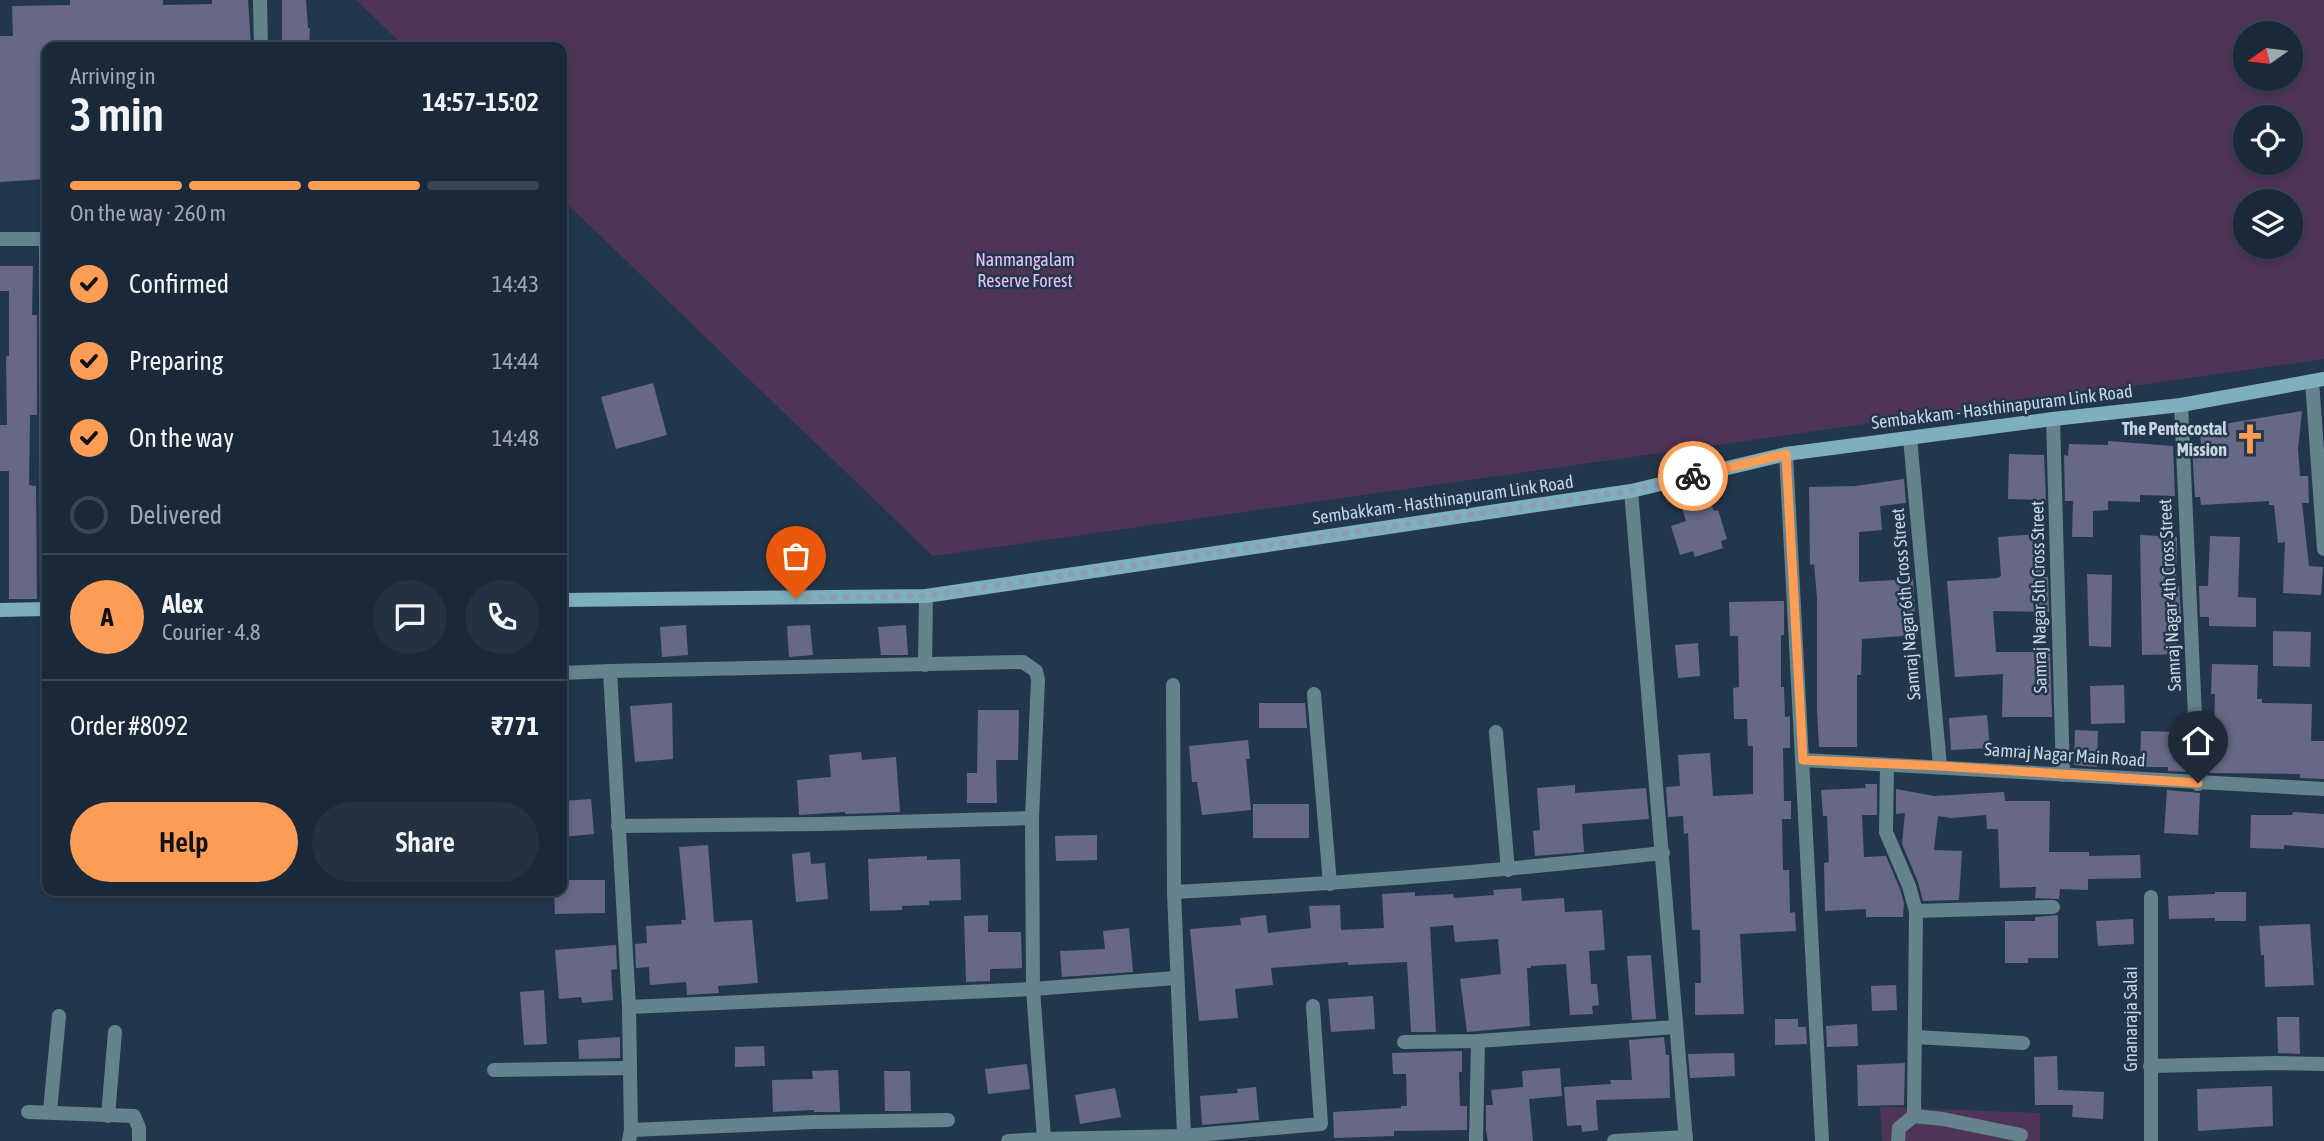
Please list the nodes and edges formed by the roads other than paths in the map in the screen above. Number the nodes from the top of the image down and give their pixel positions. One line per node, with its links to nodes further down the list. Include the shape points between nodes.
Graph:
1 (260, 0): 2 (street)
2 (261, 42)
3 (0, 239): 4 (street)
4 (42, 239)
5 (2318, 380): 6 (street, Sembakkam - Hasthinapuram Link Road); 11 (street)
6 (2181, 405): 7 (street, Sembakkam - Hasthinapuram Link Road); 26 (street, Samraj Nagar 4th Cross Street)
7 (2053, 419): 8 (street, Sembakkam - Hasthinapuram Link Road); 25 (street, Samraj Nagar 5th Cross Street)
8 (1910, 438): 9 (street, Sembakkam - Hasthinapuram Link Road); 24 (street, Samraj Nagar 6th Cross Street)
9 (1786, 454): 10 (street, Sembakkam - Hasthinapuram Link Road); 22 (street)
10 (1630, 491): 12 (street, Sembakkam - Hasthinapuram Link Road); 30 (street)
11 (2324, 549)
12 (926, 596): 13 (street, Sembakkam - Hasthinapuram Link Road); 16 (street)
13 (567, 600)
14 (42, 609): 15 (street)
15 (0, 610)
16 (925, 665): 17 (street); 28 (street, via 1023,662 1036,671)
17 (610, 671): 18 (street); 29 (street)
18 (567, 673)
19 (1173, 685): 33 (street)
20 (1314, 694): 32 (street)
21 (1496, 732): 31 (street)
22 (1803, 760): 23 (street, Samraj Nagar Main Road); 69 (street)
23 (1887, 765): 24 (street, Samraj Nagar Main Road); 36 (street, via 1886,832)
24 (1940, 766): 25 (street, Samraj Nagar Main Road)
25 (2063, 775): 26 (street, Samraj Nagar Main Road)
26 (2198, 783): 27 (street, Samraj Nagar Main Road)
27 (2324, 789)
28 (1032, 818): 29 (street); 38 (street)
29 (618, 826): 40 (street)
30 (1663, 853): 31 (street); 42 (street)
31 (1508, 870): 32 (street)
32 (1330, 884): 33 (street)
33 (1174, 892): 37 (street)
34 (2151, 897): 49 (street, Gnanaraja Salai)
35 (2053, 906): 36 (street)
36 (1916, 911): 44 (street)
37 (1175, 978): 38 (street); 60 (street)
38 (1032, 989): 40 (street); 62 (street)
39 (1313, 1006): 57 (street)
40 (629, 1007): 50 (street)
41 (60, 1016): 52 (street)
42 (1676, 1027): 45 (street); 63 (street)
43 (115, 1032): 54 (street)
44 (1915, 1037): 47 (street); 55 (street)
45 (1478, 1041): 46 (street); 67 (street)
46 (1404, 1042)
47 (2023, 1043)
48 (2324, 1064): 49 (street)
49 (2150, 1066): 71 (street, Gnanaraja Salai)
50 (630, 1068): 51 (street); 58 (street)
51 (494, 1070)
52 (50, 1111): 53 (street); 54 (street)
53 (28, 1112)
54 (108, 1115): 64 (street, via 134,1116)
55 (1914, 1116): 59 (street); 70 (street, via 1899,1128)
56 (948, 1120): 58 (street, via 814,1122)
57 (1321, 1124): 61 (street); 66 (street)
58 (630, 1135)
59 (2021, 1135)
60 (1184, 1136): 61 (street); 62 (street)
61 (1207, 1138)
62 (1044, 1139): 65 (street)
63 (1686, 1139): 68 (street)
64 (139, 1141)
65 (1008, 1141)
66 (1322, 1141)
67 (1476, 1141)
68 (1614, 1141)
69 (1822, 1141)
70 (1898, 1141)
71 (2151, 1141)

